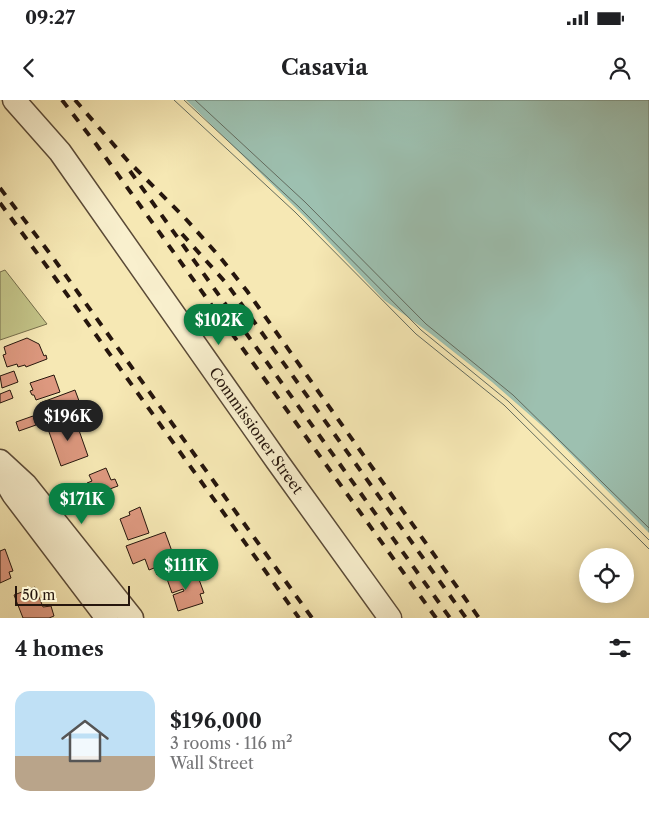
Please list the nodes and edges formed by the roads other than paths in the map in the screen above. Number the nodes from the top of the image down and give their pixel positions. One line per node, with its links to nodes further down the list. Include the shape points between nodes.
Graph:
1 (14, 100): 6 (street, Commissioner Street, via 60,152)
2 (0, 461): 5 (street, via 26,485)
3 (0, 472): 4 (street, via 13,494)
4 (107, 618)
5 (132, 618)
6 (390, 618)

